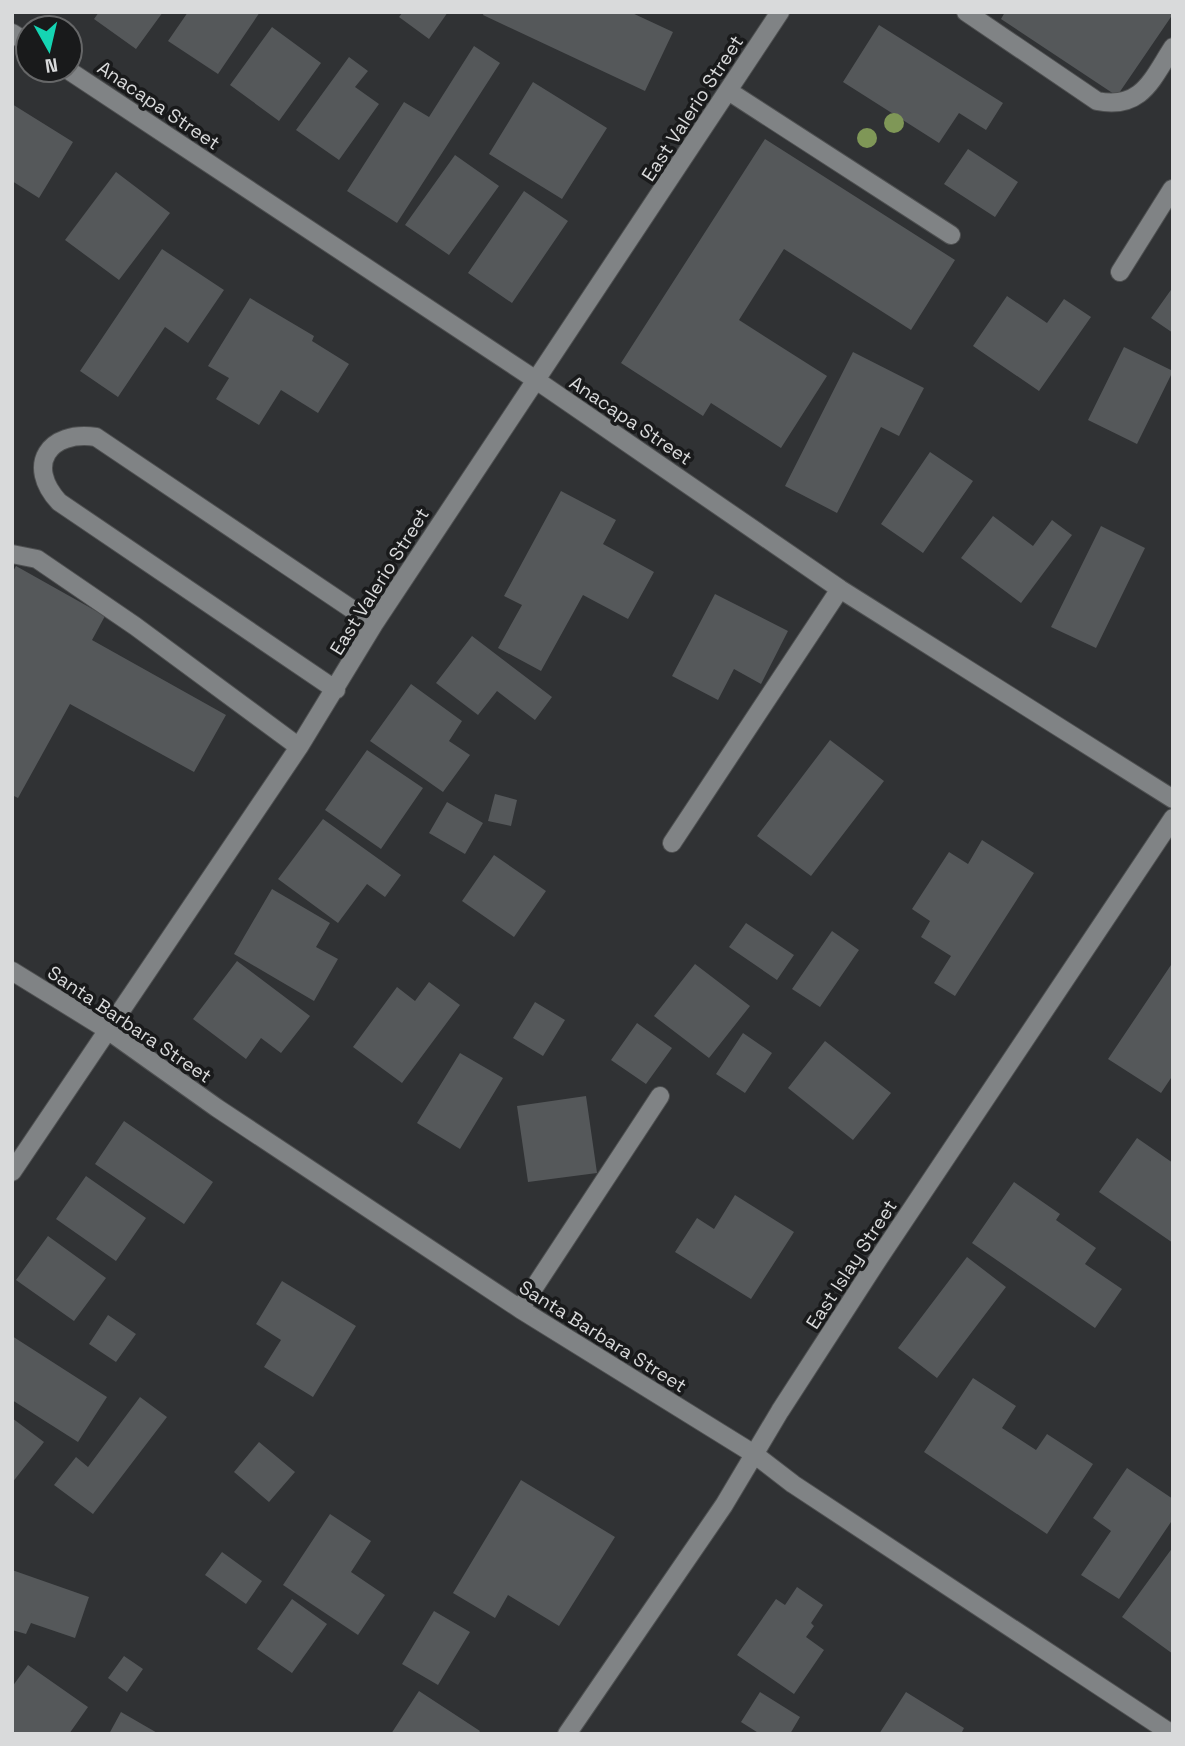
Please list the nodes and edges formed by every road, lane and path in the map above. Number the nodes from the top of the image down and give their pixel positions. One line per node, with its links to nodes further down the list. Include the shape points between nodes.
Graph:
1 (780, 12): 5 (street, East Valerio Street)
2 (969, 15): 3 (street, via 1097,101 1116,105 1133,100 1148,86)
3 (1173, 47)
4 (84, 81): 9 (street, Anacapa Street)
5 (730, 92): 7 (street); 9 (street, East Valerio Street)
6 (1172, 188): 8 (street)
7 (951, 235)
8 (1120, 272)
9 (536, 380): 11 (street, Anacapa Street); 12 (street, East Valerio Street)
10 (12, 554): 14 (street, via 48,566)
11 (840, 589): 15 (street, Anacapa Street); 17 (street)
12 (374, 624): 13 (street, East Valerio Street); 13 (street, via 96,437 78,434 59,441 44,455 41,471 47,488 60,502)
13 (336, 690): 14 (street, East Valerio Street)
14 (299, 747): 19 (street, East Valerio Street)
15 (1173, 799)
16 (1173, 818): 23 (street, East Islay Street)
17 (673, 843)
18 (12, 971): 19 (street, Santa Barbara Street)
19 (106, 1029): 21 (street, East Valerio Street); 22 (street, Santa Barbara Street)
20 (660, 1096): 22 (street)
21 (12, 1171)
22 (520, 1309): 23 (street, Santa Barbara Street)
23 (754, 1454): 24 (street, East Islay Street); 25 (street, Santa Barbara Street)
24 (567, 1734)
25 (1172, 1734)

